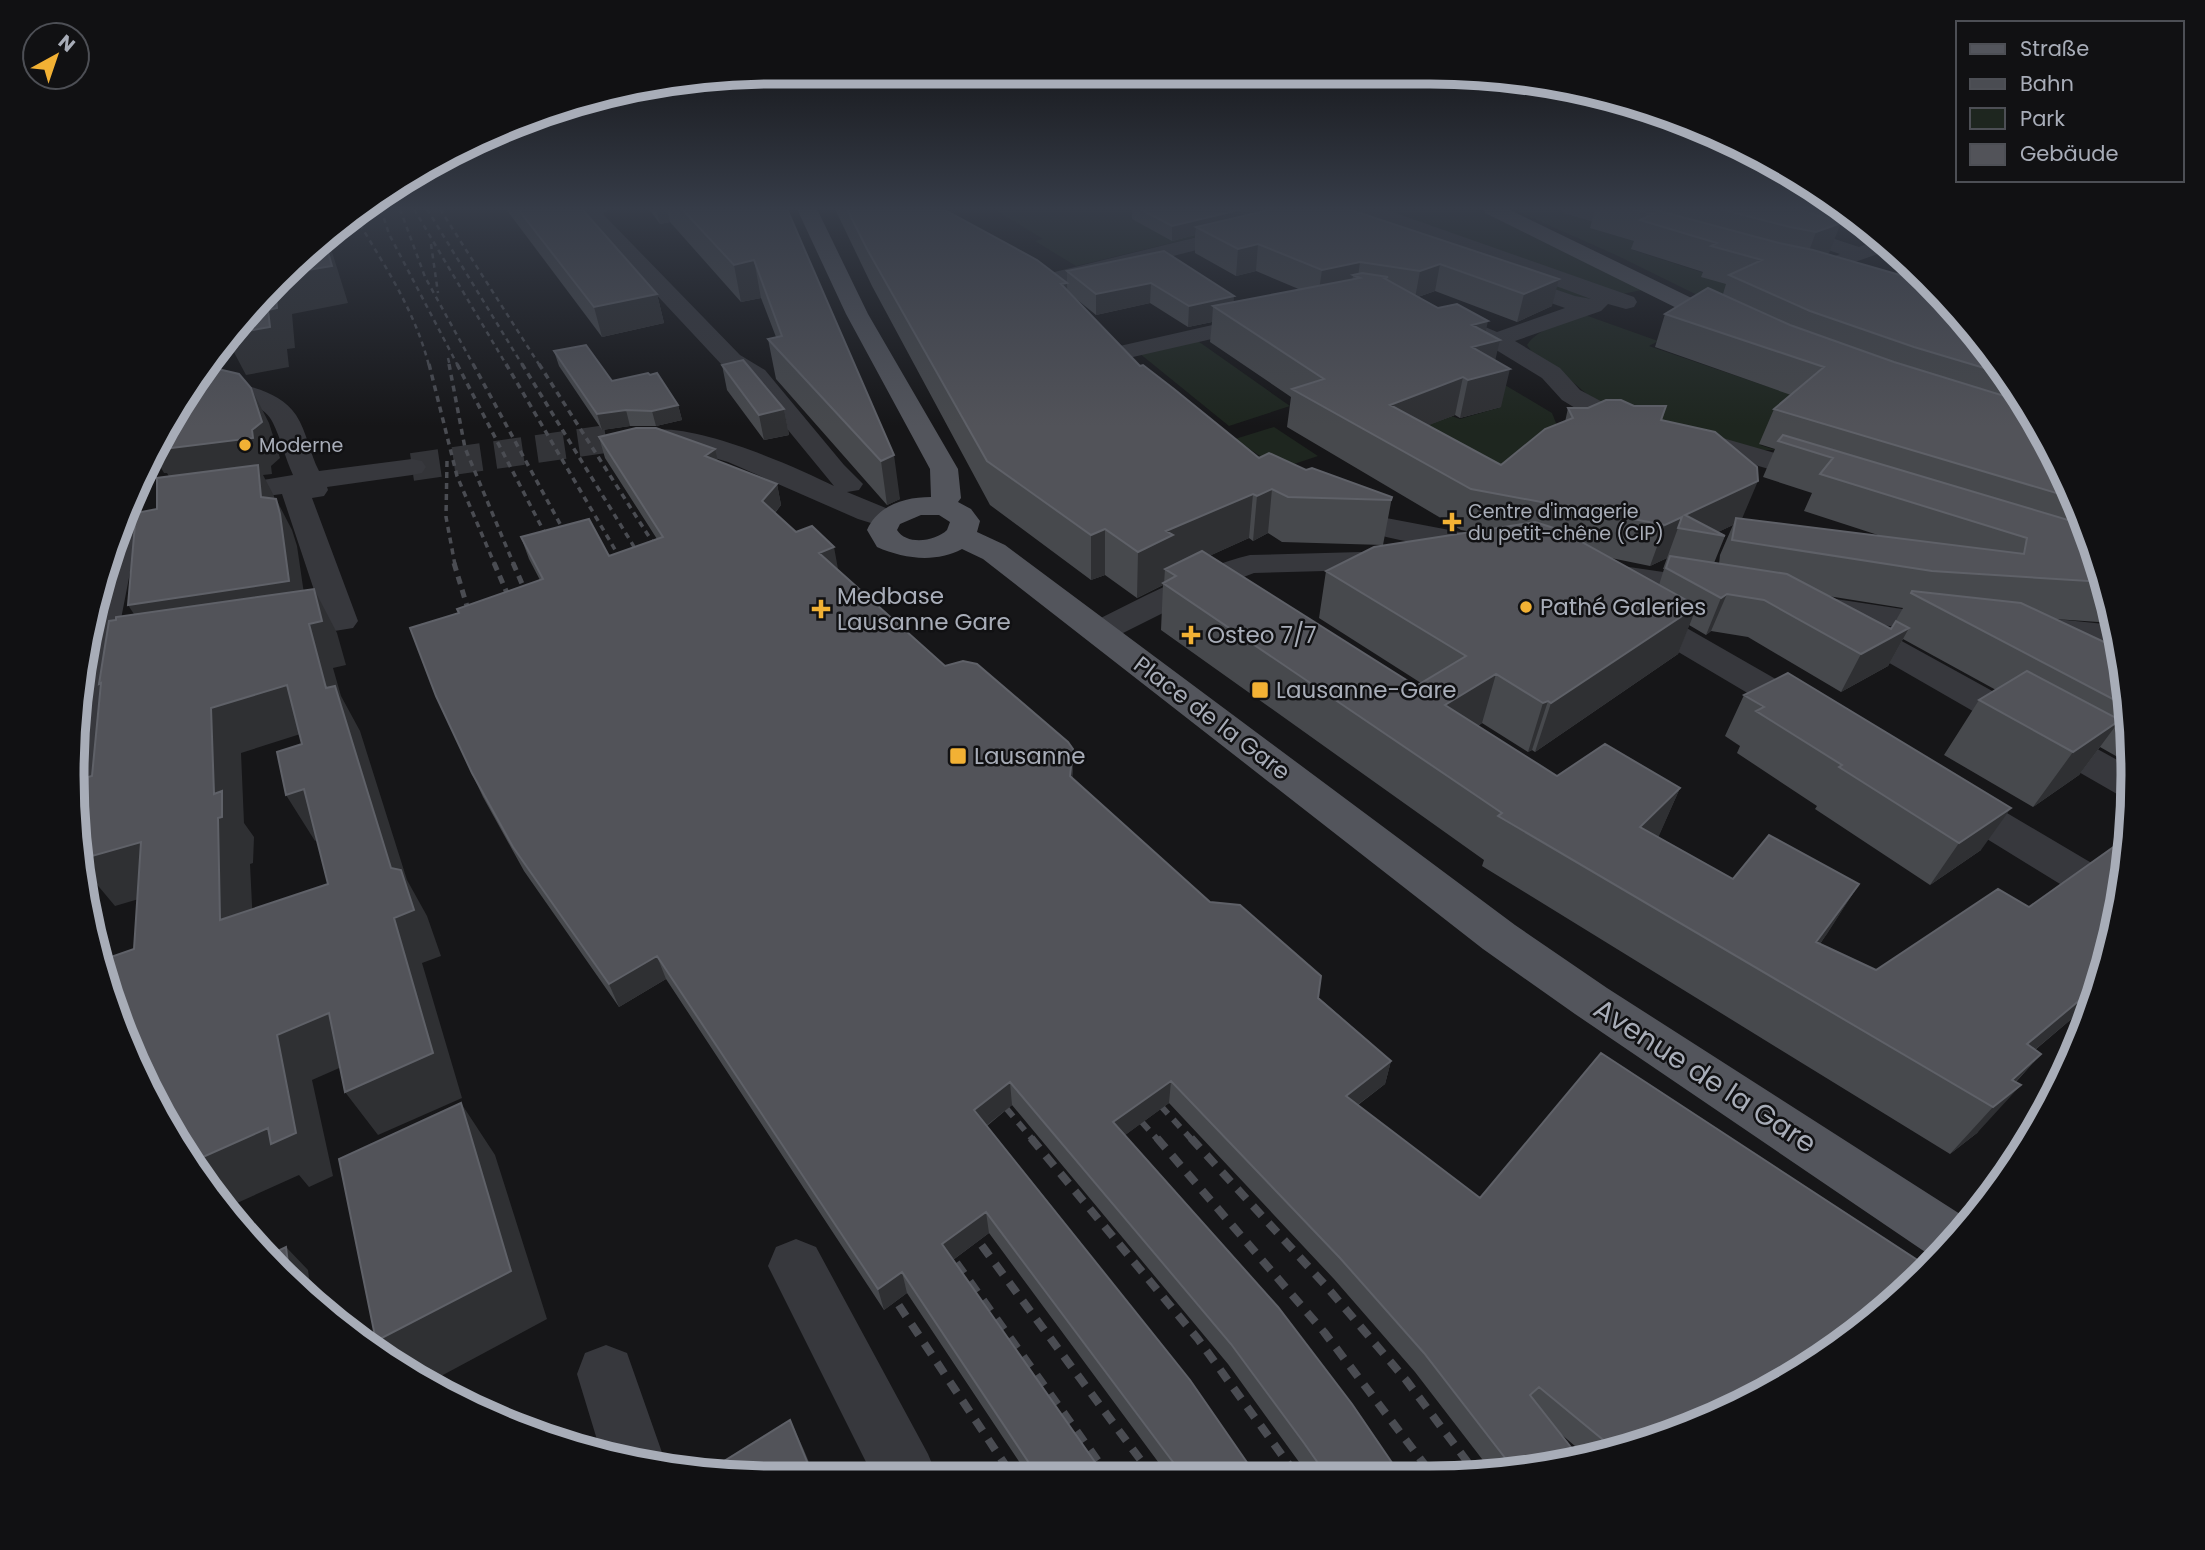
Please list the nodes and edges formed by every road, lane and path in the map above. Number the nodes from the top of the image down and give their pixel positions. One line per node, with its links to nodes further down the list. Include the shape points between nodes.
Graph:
1 (658, 281): 19 (street, via 731,360 756,375)
2 (841, 281): 24 (main road, via 944,469 946,498)
3 (1035, 281): 8 (street)
4 (1045, 281): 8 (street)
5 (1510, 281): 10 (street, via 1570,302)
6 (1556, 281): 10 (street)
7 (1641, 281): 13 (main road)
8 (1038, 283): 9 (street)
9 (1057, 298)
10 (1610, 302): 14 (street)
11 (1428, 312): 14 (street)
12 (1281, 316): 15 (street, via 1106,346)
13 (1754, 336)
14 (1496, 340): 20 (street, via 1551,373 1571,395 1599,411)
15 (1136, 377)
16 (204, 385): 21 (street, via 257,397 285,418)
17 (632, 437): 25 (street, via 674,439 718,449)
18 (412, 467): 21 (street)
19 (849, 484)
20 (1852, 485)
21 (307, 488): 22 (street); 32 (street, via 341,621)
22 (244, 490)
23 (1305, 500): 31 (street, via 1374,525 1516,559 1250,564 1196,584)
24 (940, 506): 25 (main road, via 904,509); 26 (main road, via 965,521)
25 (887, 519): 26 (main road, via 883,536 903,548 935,548)
26 (960, 536): 31 (main road, Place de la Gare, via 995,552)
27 (1735, 593): 36 (street, via 1616,573 1567,570)
28 (1774, 599): 29 (street)
29 (1813, 606): 30 (street); 37 (street)
30 (1996, 630): 34 (street, via 2042,647); 34 (street, via 2056,629)
31 (1099, 632): 40 (main road, Place de la Gare)
32 (246, 634)
33 (178, 644): 35 (street, via 131,651)
34 (2105, 650)
35 (93, 664)
36 (1833, 727)
37 (2121, 779)
38 (1925, 782): 39 (street)
39 (2110, 895)
40 (1459, 906): 41 (main road, Avenue de la Gare, via 1591,1001)
41 (1946, 1235)
42 (796, 1266): 45 (street)
43 (606, 1374): 44 (street)
44 (631, 1451)
45 (901, 1466)

